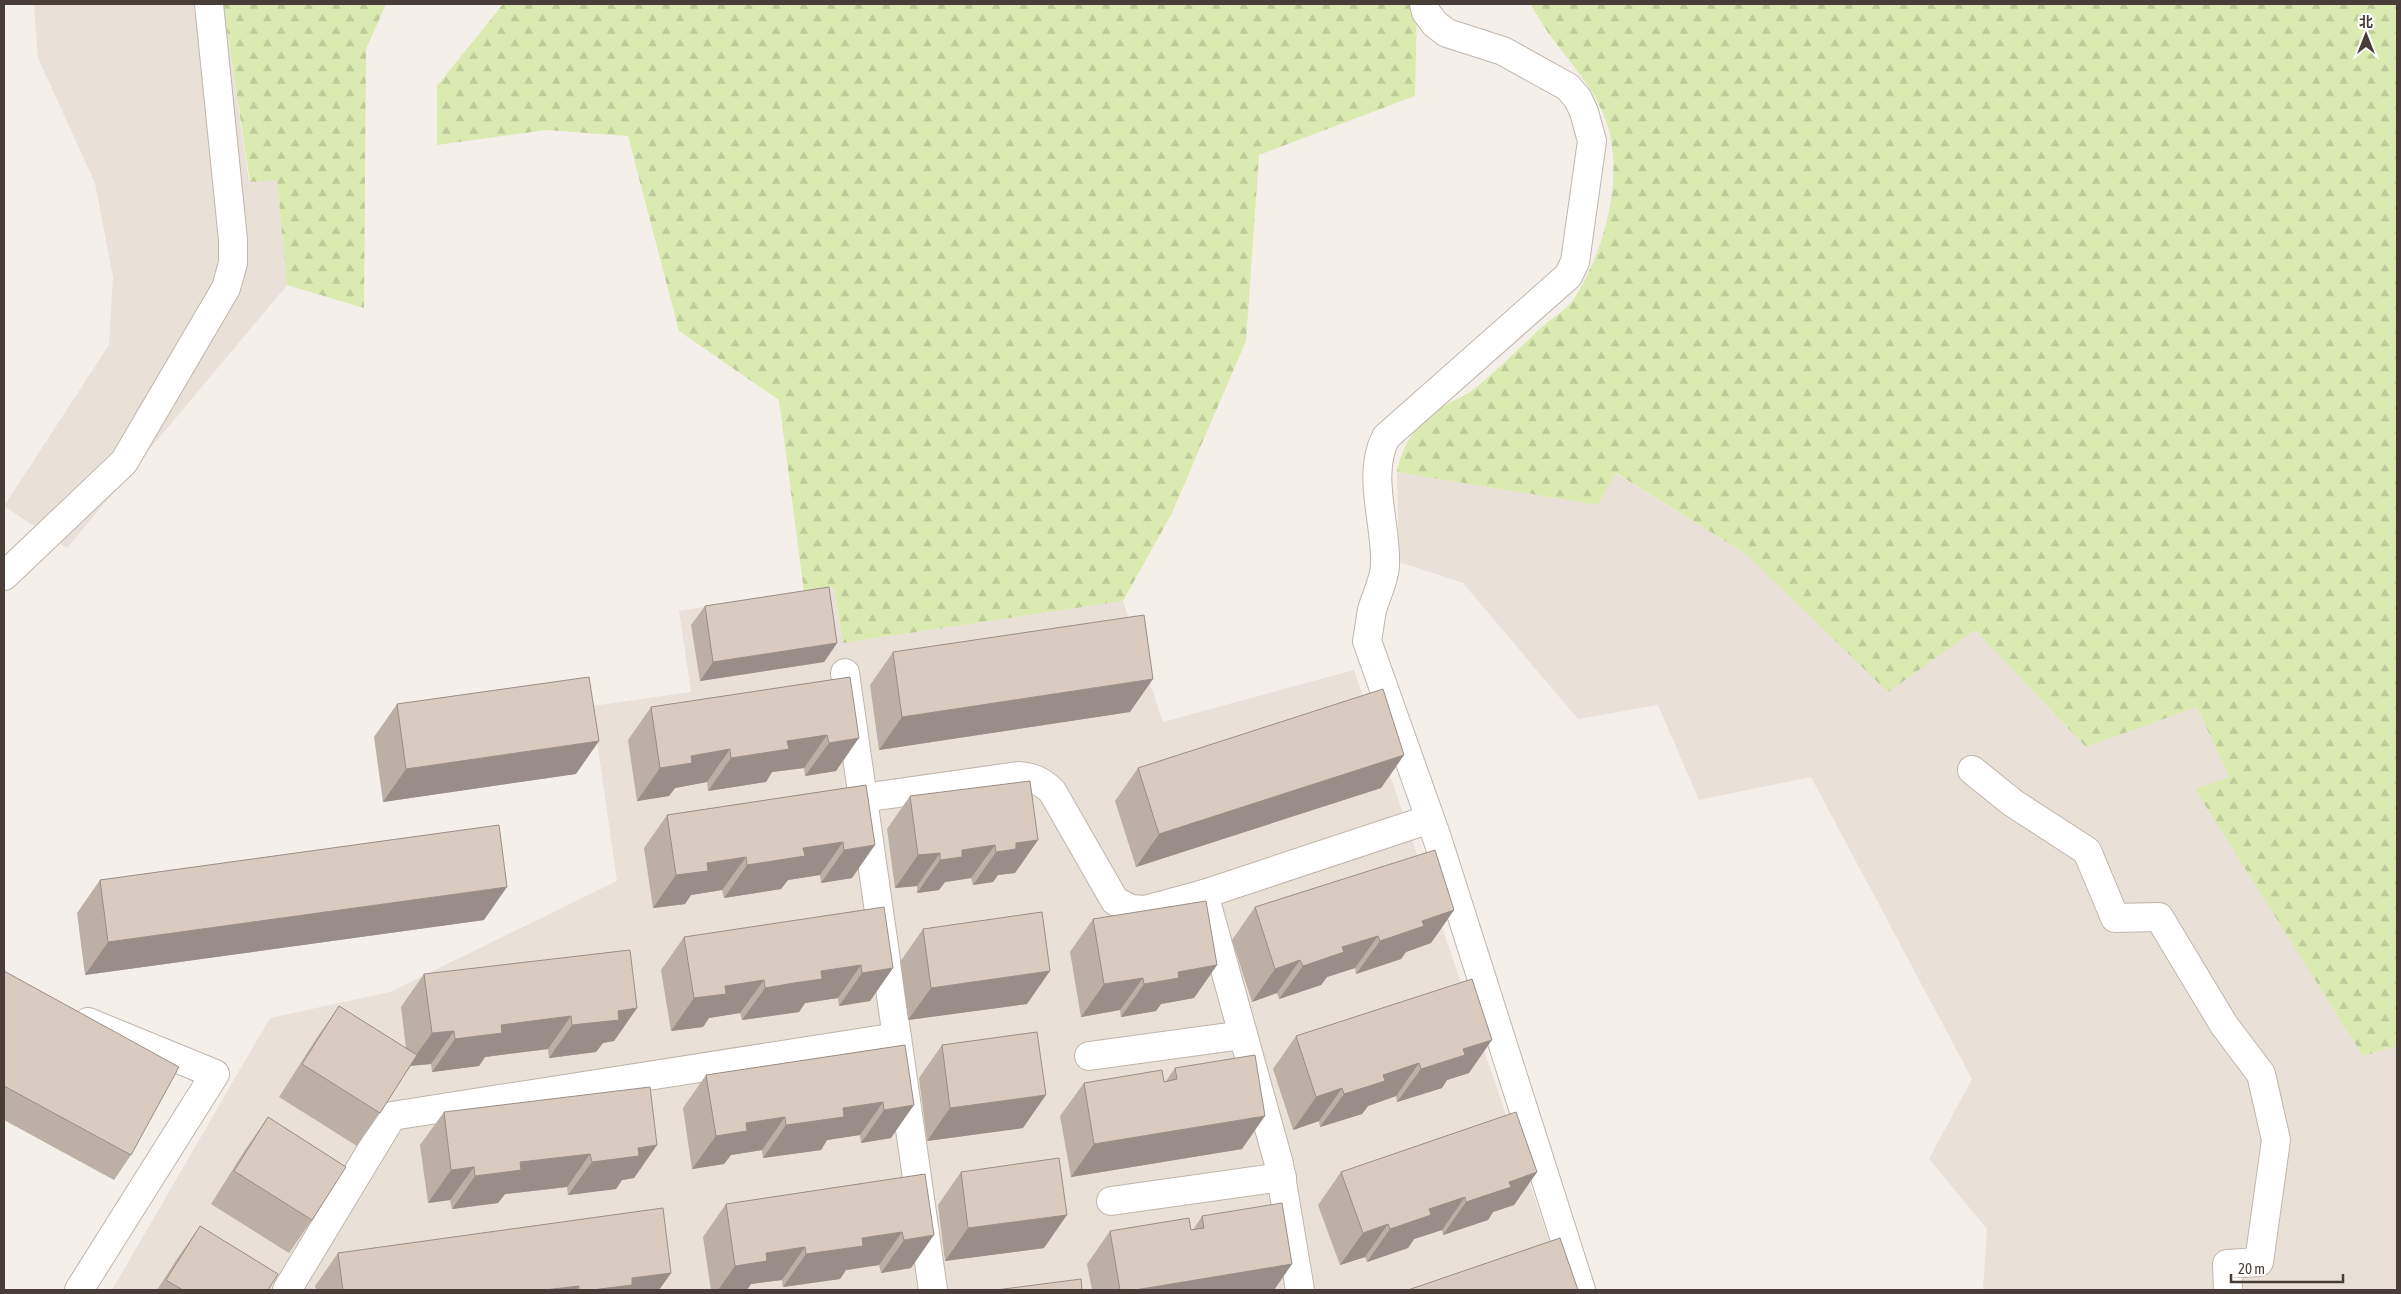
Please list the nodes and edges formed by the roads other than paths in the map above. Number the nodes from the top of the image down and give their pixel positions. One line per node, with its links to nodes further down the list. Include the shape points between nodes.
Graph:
1 (209, 4): 3 (street, via 233,240 233,263 226,288 124,462)
2 (1424, 4): 7 (street, via 1435,24 1447,33 1503,51 1568,87 1584,112 1592,141 1575,262 1568,276 1386,437 1379,450 1377,479 1385,568 1367,641)
3 (4, 576)
4 (845, 673): 6 (street)
5 (1972, 770): 20 (street, via 2014,803 2087,851 2115,918 2159,917 2224,1025 2261,1074 2276,1140 2259,1262 2227,1264)
6 (863, 798): 8 (street, via 1030,777 1052,790 1115,901 1131,909 1145,910); 11 (street)
7 (1430, 819): 8 (street); 19 (street)
8 (1204, 894): 10 (street)
9 (68, 1013): 15 (street, via 215,1074)
10 (1243, 1035): 12 (street); 13 (street)
11 (897, 1037): 16 (street, via 392,1116); 17 (street)
12 (1089, 1056)
13 (1282, 1176): 14 (street); 18 (street)
14 (1111, 1201)
15 (79, 1290)
16 (287, 1290)
17 (933, 1290)
18 (1300, 1290)
19 (1581, 1290)
20 (2228, 1290)

